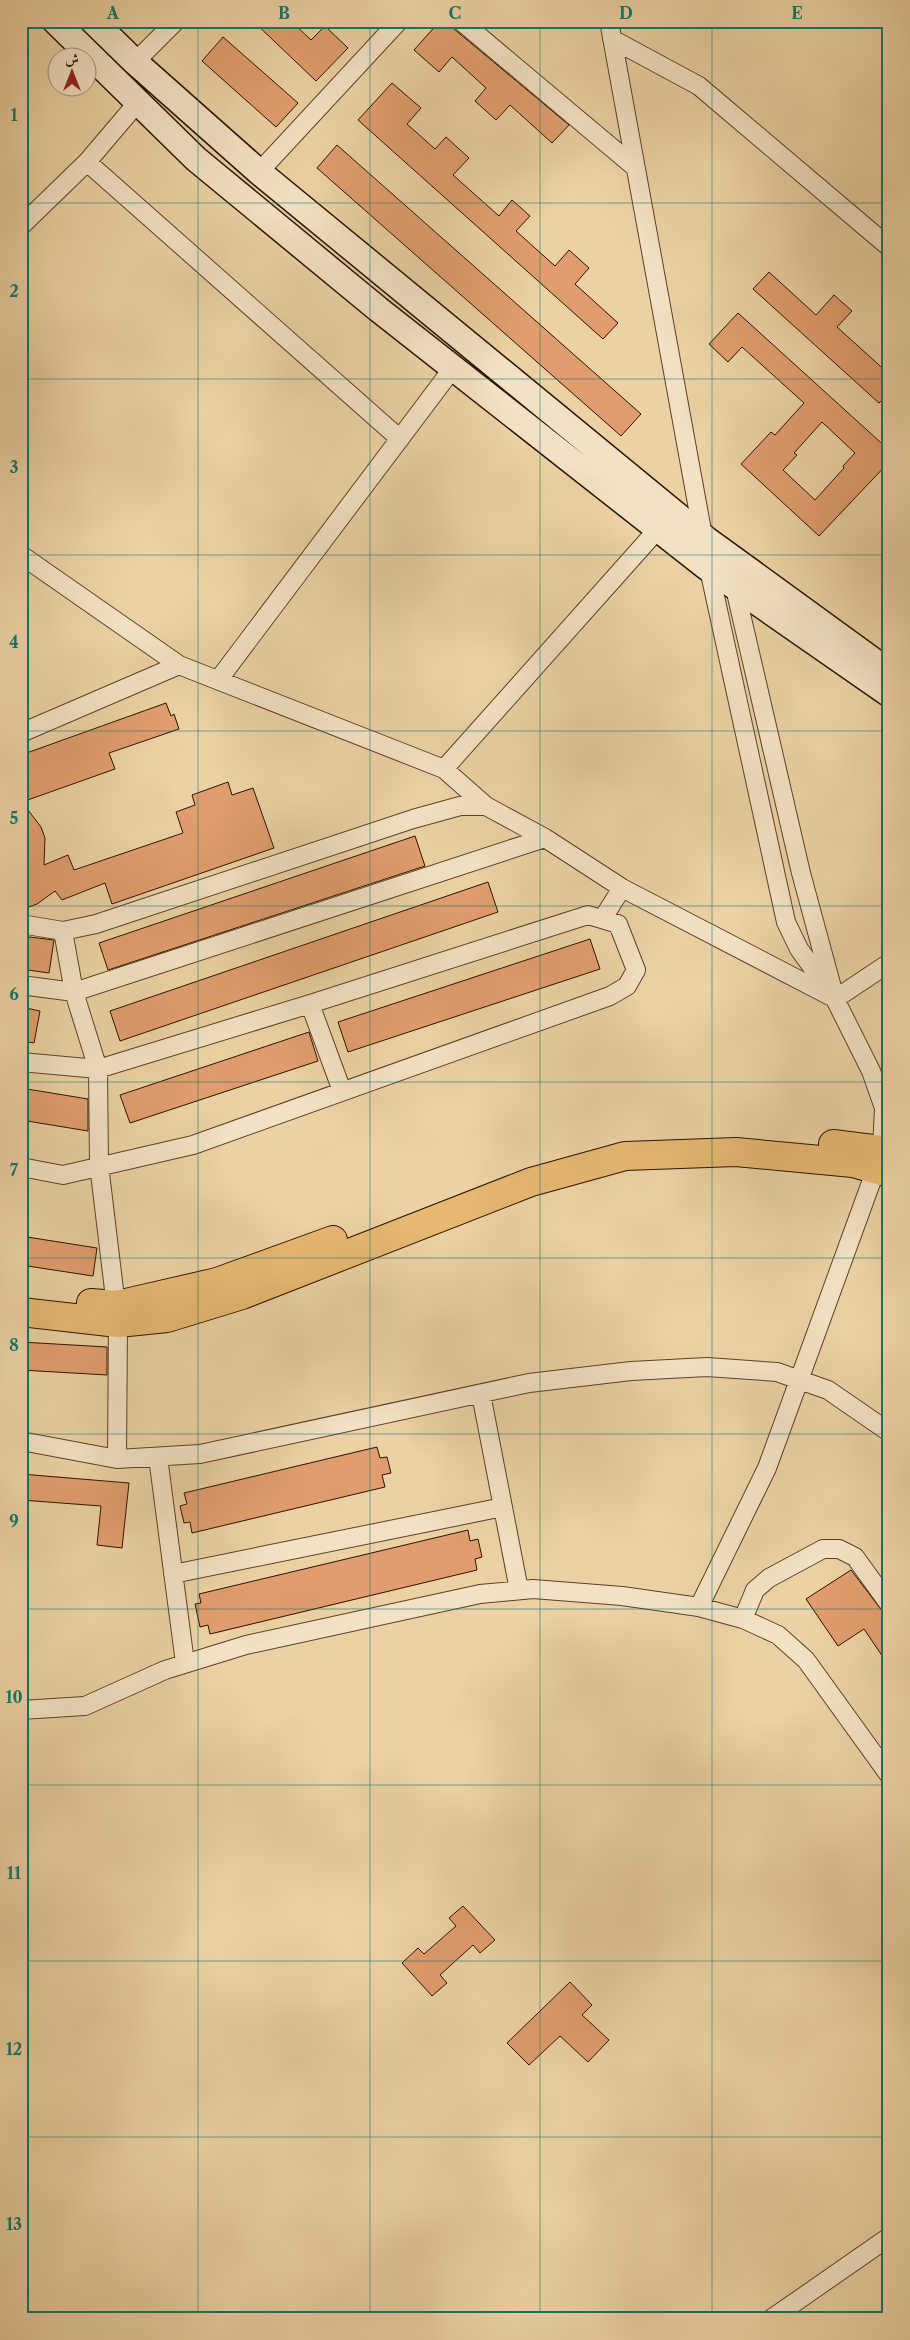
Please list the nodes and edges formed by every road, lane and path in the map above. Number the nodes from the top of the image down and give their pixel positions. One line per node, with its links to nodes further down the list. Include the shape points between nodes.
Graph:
1 (55, 21): 9 (main road)
2 (93, 21): 8 (main road)
3 (176, 21): 8 (street)
4 (399, 21): 12 (street)
5 (461, 21): 11 (street)
6 (609, 21): 7 (street)
7 (612, 39): 11 (street); 14 (street, via 698,86)
8 (135, 62): 12 (main road)
9 (138, 102): 10 (street); 15 (main road, via 196,159)
10 (87, 162): 13 (street); 16 (street)
11 (636, 168): 18 (street)
12 (259, 172): 18 (main road)
13 (21, 226)
14 (889, 247)
15 (453, 368): 16 (street); 17 (main road)
16 (400, 439): 24 (street)
17 (658, 529): 20 (main road); 27 (street)
18 (706, 539): 20 (street); 21 (street); 23 (main road)
19 (21, 555): 22 (street)
20 (710, 569): 21 (main road); 37 (street, via 786,922 799,949)
21 (736, 587): 25 (main road); 37 (street, via 801,873)
22 (180, 665): 24 (street); 26 (street)
23 (889, 672)
24 (219, 679): 27 (street)
25 (889, 694)
26 (21, 733)
27 (444, 769): 28 (street)
28 (486, 806): 29 (street); 33 (street, via 460,806 412,819 96,924)
29 (545, 838): 30 (street); 36 (street)
30 (622, 888): 31 (street); 37 (street)
31 (603, 918): 38 (street, via 588,915); 41 (street, via 618,924 636,970 627,986 610,996)
32 (21, 924): 33 (street)
33 (63, 931): 36 (street)
34 (889, 963): 37 (street)
35 (21, 985): 36 (street)
36 (74, 992): 40 (street)
37 (835, 999): 42 (street, via 871,1071 884,1108)
38 (310, 1004): 40 (street); 41 (street)
39 (21, 1062): 40 (street)
40 (98, 1069): 43 (street)
41 (342, 1091): 43 (street, via 193,1146)
42 (884, 1161): 47 (main road, via 734,1134 626,1140 531,1166 217,1282); 48 (street)
43 (99, 1165): 44 (street, via 63,1175); 47 (street)
44 (21, 1167)
45 (21, 1295): 47 (main road)
46 (21, 1312): 47 (main road)
47 (117, 1314): 53 (street)
48 (800, 1380): 49 (street, via 776,1372 707,1367 631,1370 529,1383); 50 (street, via 828,1390); 58 (street, via 767,1468)
49 (480, 1394): 52 (street, via 200,1454); 54 (street)
50 (889, 1432)
51 (21, 1441): 53 (street)
52 (158, 1457): 53 (street); 55 (street)
53 (117, 1459)
54 (503, 1507): 55 (street); 56 (street)
55 (173, 1574): 60 (street)
56 (519, 1590): 58 (street, via 622,1596); 60 (street, via 480,1594 246,1645)
57 (889, 1604): 59 (street, via 855,1557 839,1549 823,1549 769,1578 755,1590)
58 (698, 1607): 59 (street)
59 (743, 1619): 62 (street, via 778,1635 806,1660)
60 (185, 1663): 61 (street, via 146,1677 85,1706)
61 (21, 1710)
62 (889, 1775)
63 (889, 2237): 64 (street)
64 (771, 2319)

